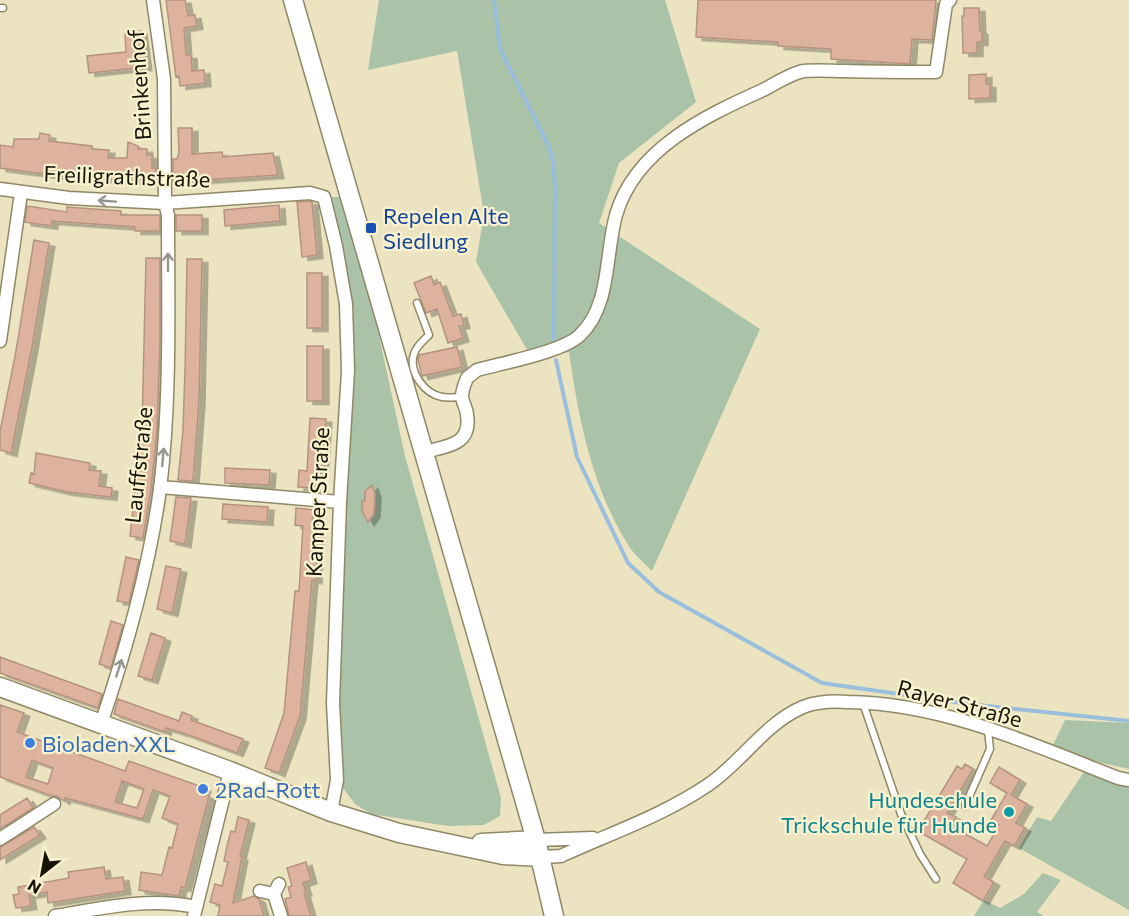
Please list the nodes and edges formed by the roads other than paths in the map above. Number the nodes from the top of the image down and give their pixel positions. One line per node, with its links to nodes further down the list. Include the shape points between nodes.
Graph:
1 (153, 0): 7 (street, Brinkenhof, via 164,79)
2 (293, 0): 12 (main road)
3 (950, 0): 11 (street, via 946,4 936,72 802,71 715,112 663,148 632,179 621,199 603,288 589,326 578,338 560,347 477,370 466,378)
4 (0, 189): 5 (street, Freiligrathstraße)
5 (21, 193): 7 (street, Freiligrathstraße, one-way to 5); 9 (street)
6 (324, 197): 7 (street, Freiligrathstraße, via 310,194); 14 (street, Kamper Straße, via 346,304 348,370)
7 (165, 203): 13 (street, Lauffstraße, one-way to 7, via 168,311)
8 (417, 303): 11 (lane, via 429,335 414,353 419,381 428,392 443,398)
9 (3, 307): 10 (street)
10 (0, 341)
11 (462, 397): 12 (street, via 469,426 464,436 454,445)
12 (424, 452): 26 (main road)
13 (160, 487): 14 (street); 17 (street, Lauffstraße, one-way to 13, via 135,615)
14 (340, 502): 23 (street, Kamper Straße, via 333,703 337,780)
15 (0, 687): 17 (main road)
16 (863, 702): 18 (street, Rayer Straße, via 908,707); 25 (street, Rayer Straße, via 832,701 805,706 786,716 710,783 656,816); 27 (lane, via 901,814)
17 (101, 724): 19 (main road)
18 (988, 730): 20 (street, Rayer Straße); 22 (lane, via 990,749)
19 (230, 771): 23 (main road); 29 (street)
20 (1129, 780)
21 (54, 804): 24 (street)
22 (965, 806)
23 (331, 812): 26 (main road, via 399,833 503,855)
24 (0, 838)
25 (600, 838): 26 (street, Rayer Straße); 26 (street, Rayer Straße, via 561,856)
26 (538, 849): 32 (main road)
27 (936, 879)
28 (260, 891): 31 (street, via 277,889)
29 (195, 911): 30 (street, via 180,904 147,902)
30 (55, 916)
31 (281, 916)
32 (554, 916)

